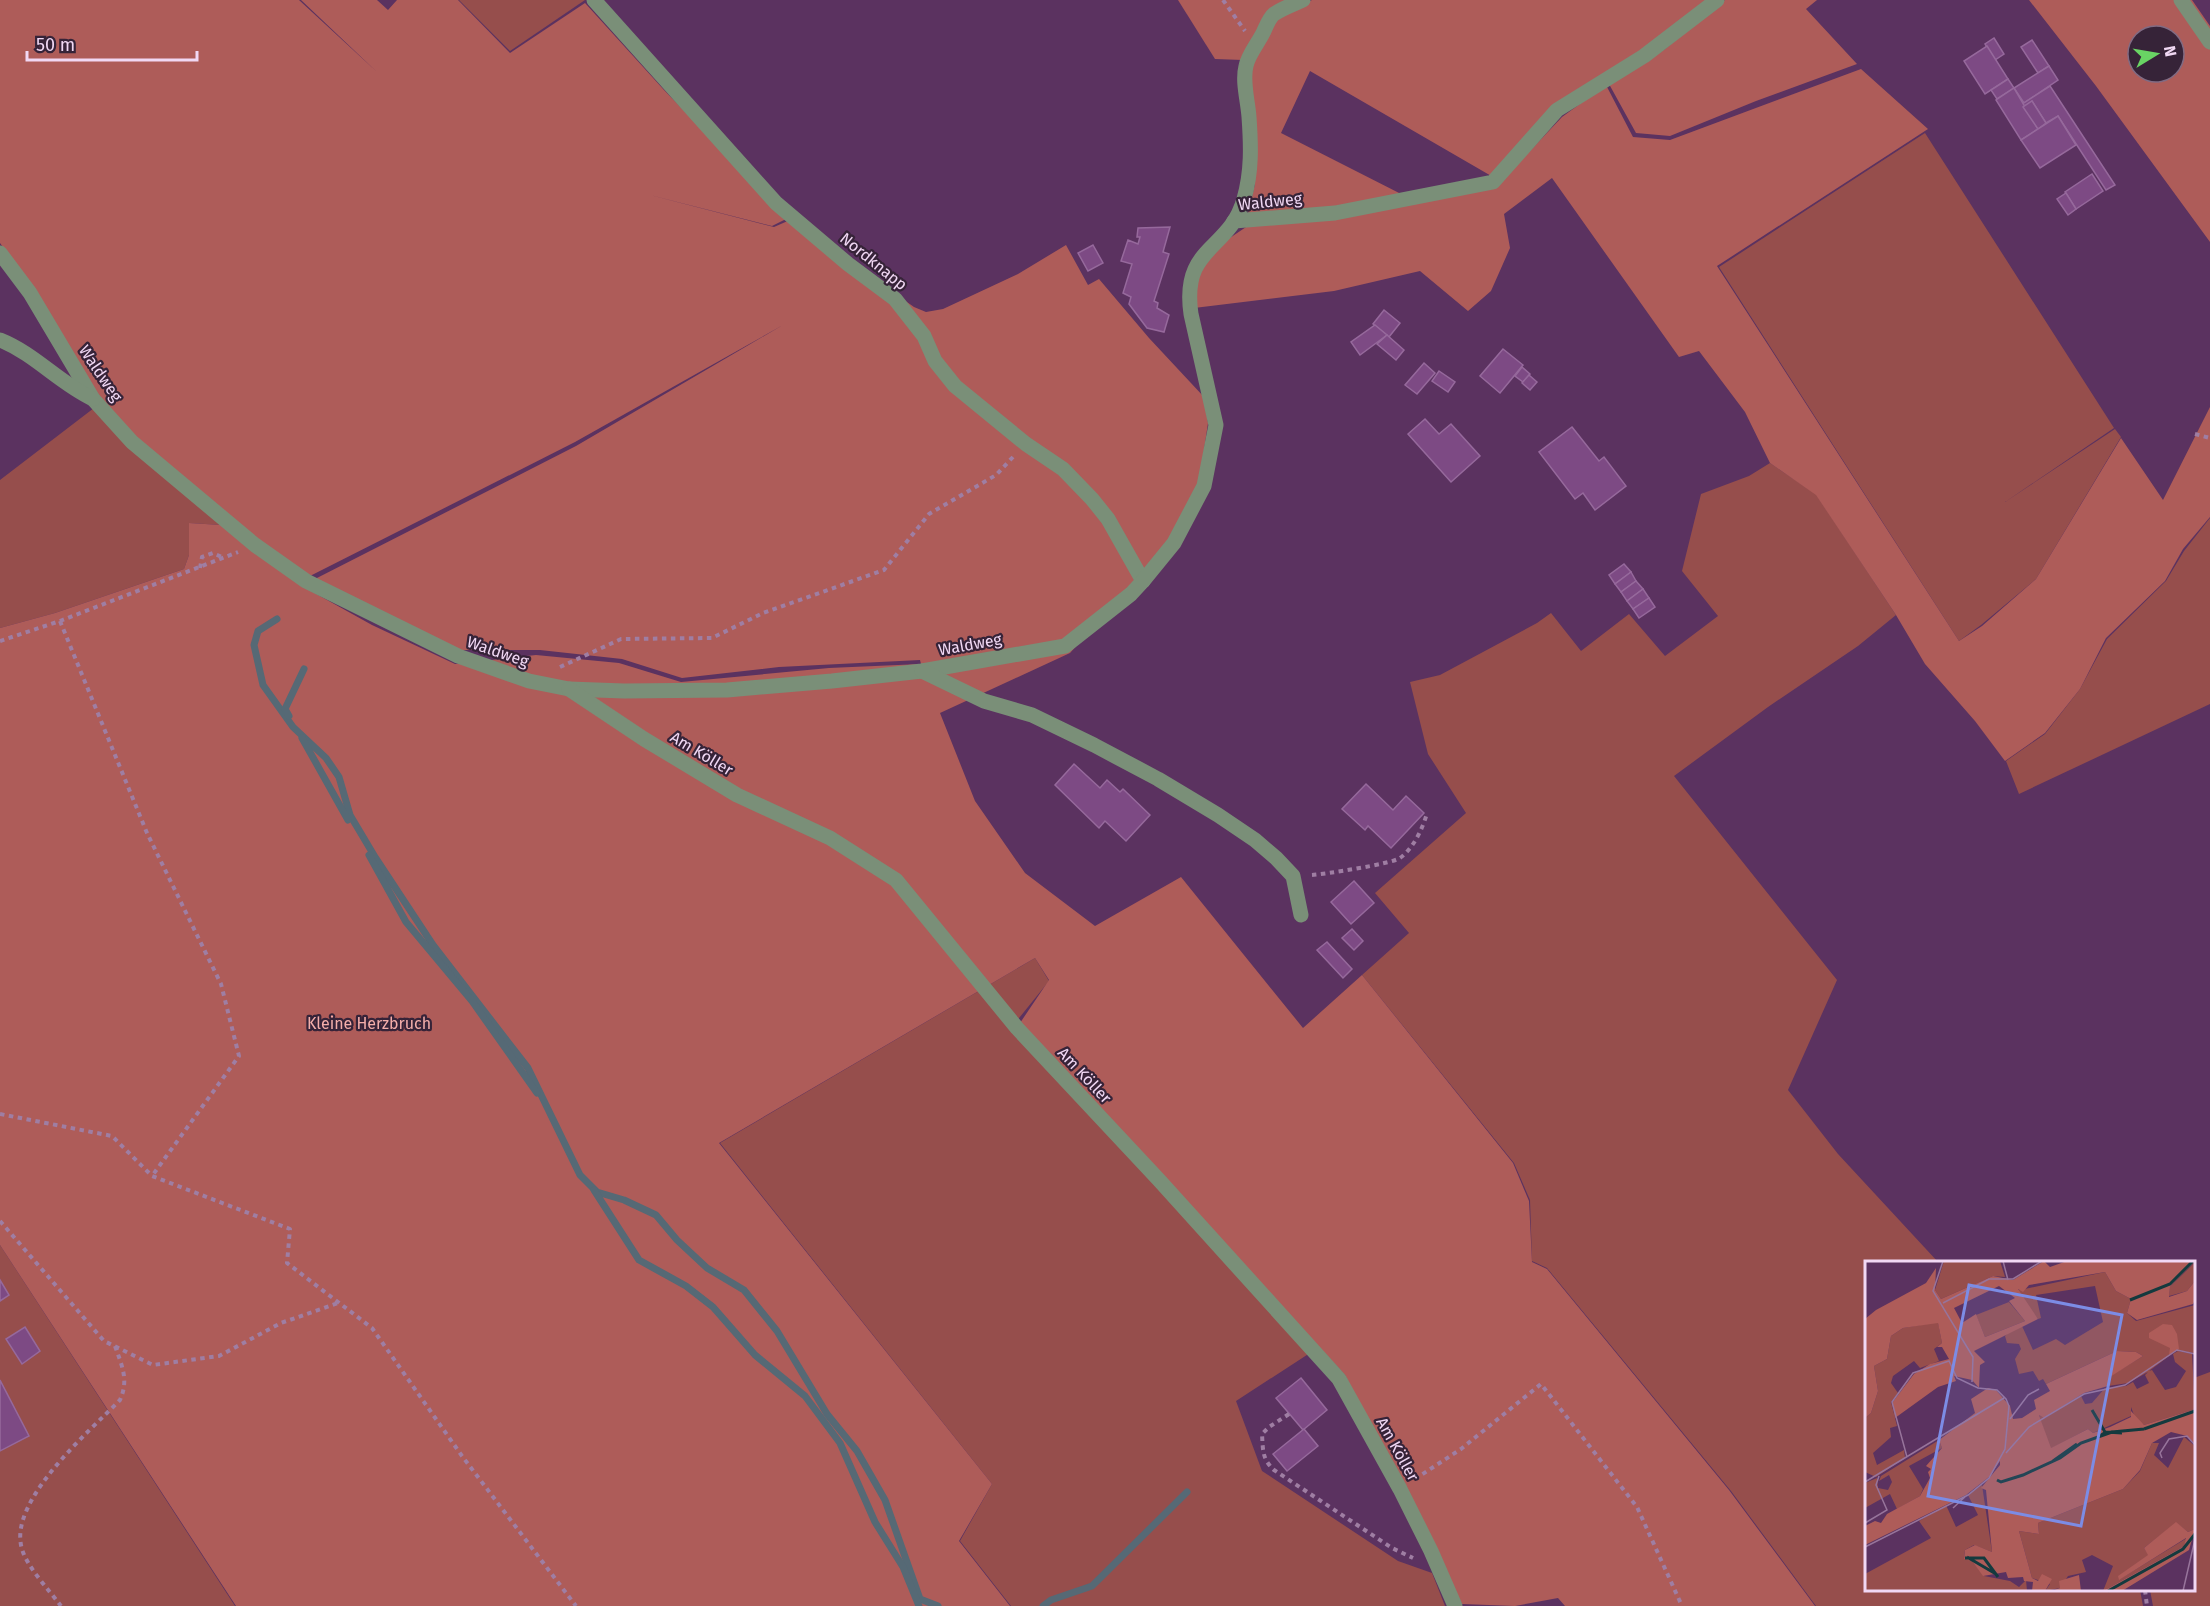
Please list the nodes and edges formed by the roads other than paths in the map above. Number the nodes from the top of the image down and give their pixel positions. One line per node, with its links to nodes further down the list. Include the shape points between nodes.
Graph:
1 (594, 0): 10 (street, Nordknapp, via 777,203 895,299 955,386 1063,469 1108,519)
2 (1304, 0): 6 (street, via 1272,15 1246,66 1250,174 1242,205)
3 (1717, 0): 6 (street, Waldweg, via 1651,50 1557,110 1493,182 1335,213)
4 (2181, 0): 5 (street)
5 (2210, 42)
6 (1233, 221): 10 (street, Waldweg, via 1205,251 1191,277 1189,296 1216,425 1204,486 1174,543)
7 (0, 253): 9 (street, Waldweg, via 30,293)
8 (0, 340): 9 (street)
9 (93, 399): 12 (street, Waldweg, via 132,442 255,545 306,581 458,657 529,681)
10 (1143, 581): 11 (street, Waldweg, via 1065,646)
11 (922, 671): 12 (street, Waldweg, via 727,690); 13 (street, via 984,701 1032,715 1218,814 1255,840 1293,876)
12 (569, 689): 14 (street, Am Köller, via 728,789 830,838 896,880 1017,1028 1339,1379 1400,1489)
13 (1301, 915)
14 (1455, 1606)

